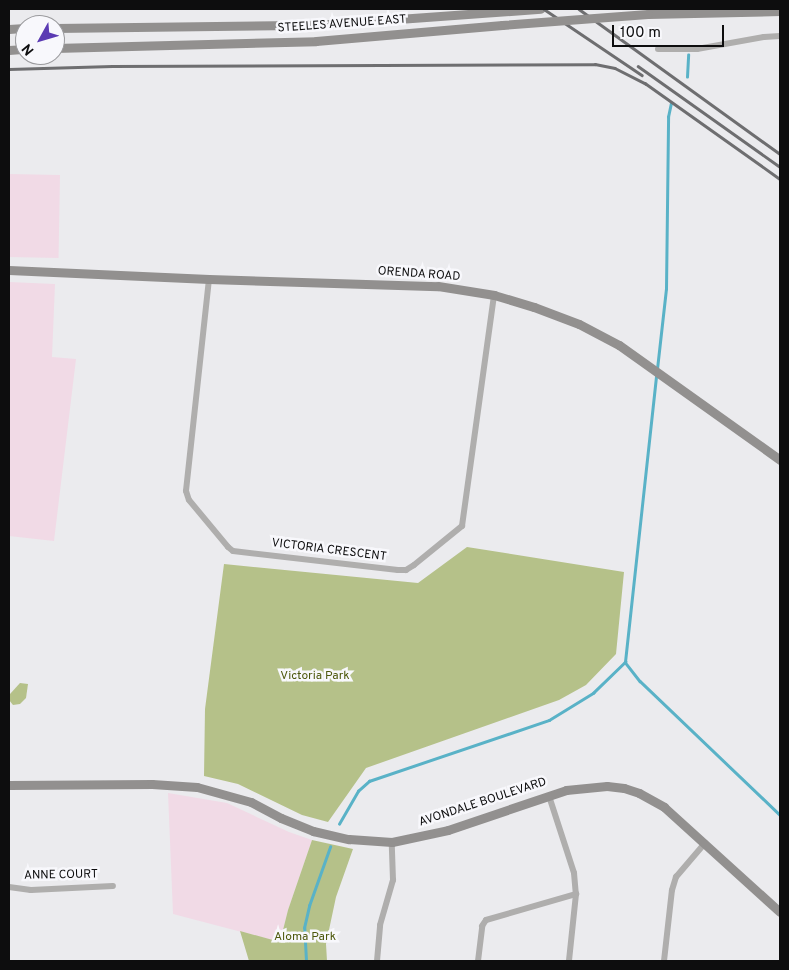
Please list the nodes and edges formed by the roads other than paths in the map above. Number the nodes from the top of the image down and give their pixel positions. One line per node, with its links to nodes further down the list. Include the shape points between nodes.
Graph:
1 (540, 9): 3 (street, STEELES AVENUE EAST)
2 (780, 11): 6 (street, STEELES AVENUE EAST, bridge, via 648,14)
3 (315, 25): 4 (street, STEELES AVENUE EAST); 6 (street)
4 (65, 28)
5 (780, 36): 8 (street, via 698,49)
6 (316, 41): 7 (street, STEELES AVENUE EAST)
7 (65, 48)
8 (658, 49)
9 (9, 270): 10 (street, ORENDA ROAD)
10 (208, 279): 11 (street, ORENDA ROAD, via 438,286); 11 (street, VICTORIA CRESCENT, via 186,490 189,500 233,550 398,570 414,565 462,526)
11 (494, 295): 12 (street, ORENDA ROAD, via 534,306 579,324 648,364)
12 (780, 460)
13 (9, 785): 15 (street, AVONDALE BOULEVARD, via 152,784 197,787 251,802 313,831 349,839)
14 (549, 796): 15 (street, AVONDALE BOULEVARD, via 448,830); 16 (street, AVONDALE BOULEVARD, via 584,787 624,788 664,807); 19 (street, via 574,873)
15 (392, 842): 21 (street, via 393,880 380,925)
16 (705, 844): 20 (street, AVONDALE BOULEVARD); 24 (street, via 676,877)
17 (113, 886): 18 (street, ANNE COURT, via 31,890)
18 (9, 887)
19 (576, 894): 22 (street, via 486,920 482,926); 23 (street)
20 (780, 912)
21 (376, 961)
22 (478, 961)
23 (569, 961)
24 (664, 961)

